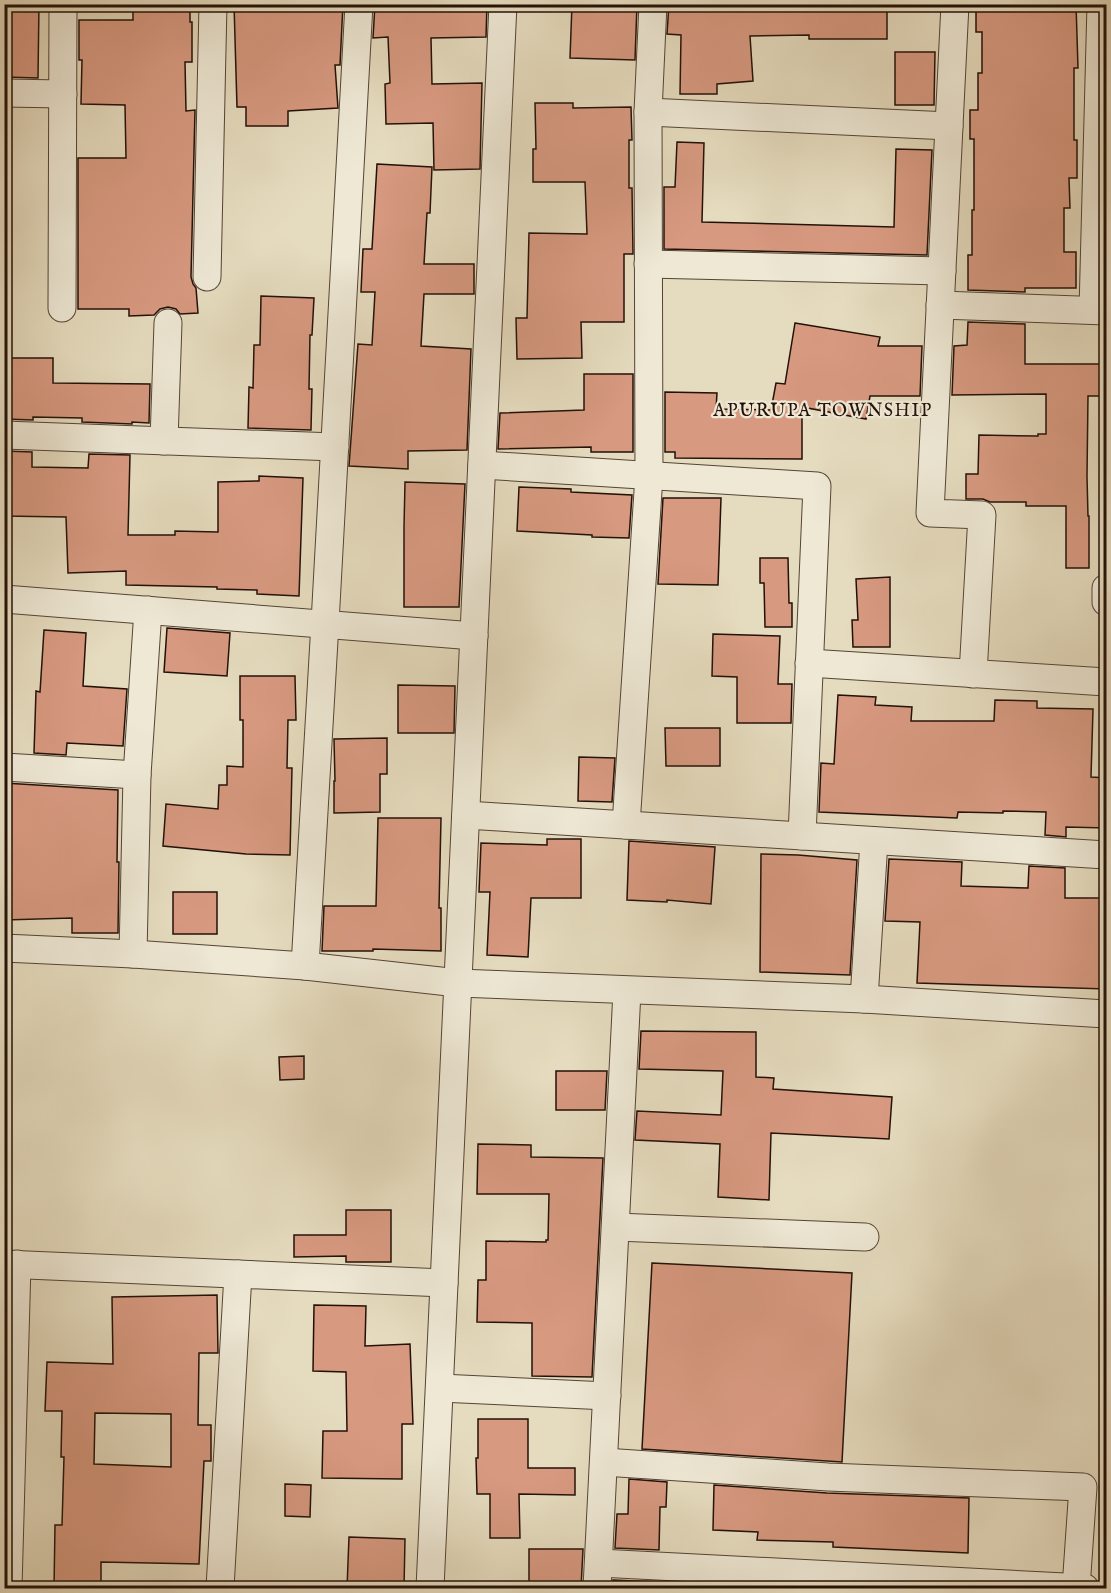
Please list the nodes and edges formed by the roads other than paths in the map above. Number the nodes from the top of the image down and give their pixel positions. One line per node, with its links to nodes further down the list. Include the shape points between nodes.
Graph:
1 (63, 4): 9 (street)
2 (213, 4): 15 (street)
3 (359, 4): 22 (street)
4 (503, 4): 23 (street)
5 (652, 4): 10 (street)
6 (955, 4): 11 (street)
7 (1101, 4): 12 (street)
8 (4, 93): 9 (street)
9 (63, 94): 17 (street)
10 (648, 112): 11 (street); 13 (street)
11 (949, 126): 14 (street)
12 (1102, 169): 18 (street)
13 (648, 264): 14 (street); 24 (street)
14 (942, 272): 16 (street)
15 (207, 277)
16 (940, 305): 18 (street); 32 (street, via 930,513 981,515)
17 (62, 308)
18 (1100, 310)
19 (168, 323): 21 (street)
20 (4, 435): 21 (street)
21 (164, 441): 22 (street)
22 (335, 447): 29 (street)
23 (482, 465): 24 (street); 30 (street)
24 (649, 476): 31 (street, via 817,486); 37 (street)
25 (1107, 588): 27 (street)
26 (4, 598): 28 (street)
27 (1107, 602)
28 (148, 610): 29 (street); 35 (street)
29 (325, 623): 30 (street); 43 (street)
30 (474, 636): 36 (street)
31 (809, 663): 32 (street); 38 (street)
32 (974, 674): 33 (street)
33 (1107, 682)
34 (4, 767): 35 (street)
35 (137, 776): 42 (street)
36 (466, 815): 37 (street); 44 (street)
37 (626, 825): 38 (street)
38 (802, 836): 39 (street)
39 (874, 841): 40 (street); 46 (street)
40 (1107, 855)
41 (4, 948): 42 (street)
42 (133, 954): 43 (street)
43 (304, 966): 44 (street)
44 (458, 982): 45 (street); 52 (street)
45 (627, 991): 46 (street); 48 (street)
46 (864, 999): 47 (street)
47 (1107, 1014)
48 (616, 1227): 49 (street); 54 (street)
49 (865, 1237)
50 (11, 1264): 51 (street); 57 (street)
51 (238, 1274): 52 (street); 58 (street)
52 (444, 1283): 53 (street)
53 (440, 1388): 54 (street); 59 (street)
54 (607, 1396): 55 (street)
55 (604, 1462): 56 (street); 60 (street, via 828,1478 1083,1487)
56 (598, 1576): 60 (street)
57 (8, 1588)
58 (220, 1588)
59 (430, 1588)
60 (1076, 1588): 61 (street)
61 (1085, 1588)

